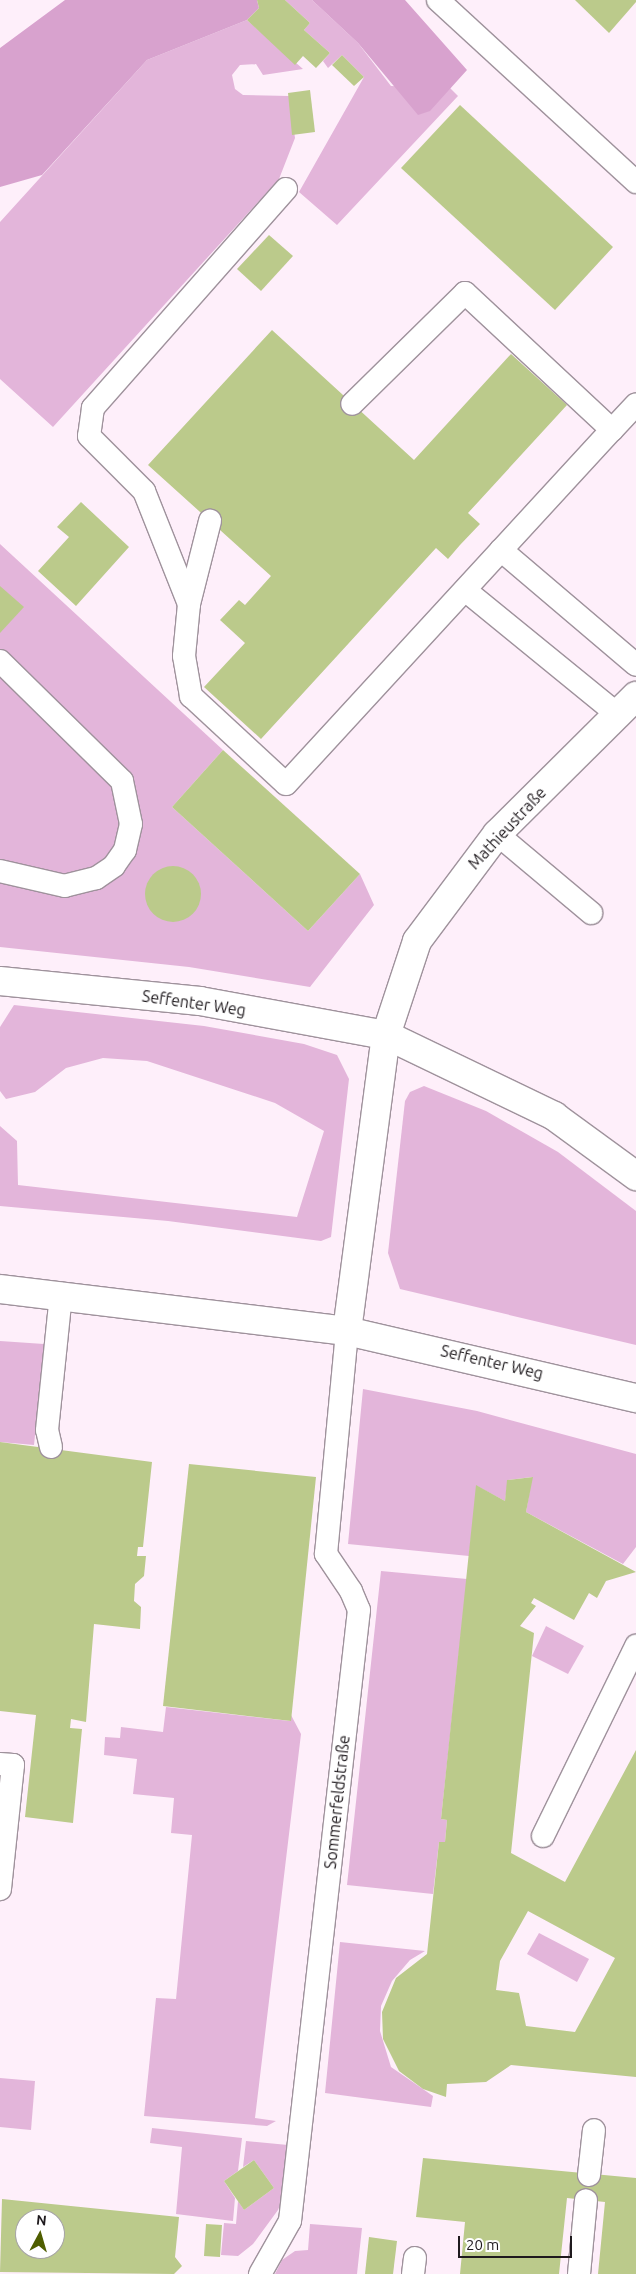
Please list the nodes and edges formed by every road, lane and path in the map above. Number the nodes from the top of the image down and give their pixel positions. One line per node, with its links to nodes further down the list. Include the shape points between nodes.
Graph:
1 (438, 0): 2 (lane)
2 (636, 182)
3 (286, 189): 10 (lane, via 93,408 89,436 144,491)
4 (352, 404): 6 (lane, via 465,293)
5 (636, 404): 6 (lane)
6 (612, 430): 8 (lane)
7 (210, 521): 10 (lane)
8 (501, 550): 9 (lane); 12 (lane)
9 (465, 590): 10 (lane, via 286,784 191,696 184,656); 14 (lane)
10 (189, 604)
11 (0, 661): 16 (lane, via 122,781 131,824 125,850 114,866 96,878 65,886)
12 (636, 665)
13 (636, 696): 14 (street, Mathieustraße)
14 (618, 715): 15 (street, Mathieustraße)
15 (497, 834): 17 (lane); 19 (street, Mathieustraße, via 417,941)
16 (0, 871)
17 (591, 912)
18 (0, 981): 19 (street, Seffenter Weg, via 200,1001)
19 (386, 1035): 20 (street, Seffenter Weg, via 554,1116); 23 (street)
20 (635, 1173)
21 (0, 1289): 22 (street, Seffenter Weg)
22 (61, 1294): 23 (street, Seffenter Weg); 25 (lane, via 47,1430)
23 (347, 1331): 24 (street, Seffenter Weg); 33 (lane, Sommerfeldstraße, via 326,1554 351,1591 359,1610 290,2221)
24 (636, 1398)
25 (51, 1447)
26 (636, 1646): 28 (lane)
27 (0, 1764): 29 (lane, via 13,1765)
28 (543, 1836)
29 (0, 1889)
30 (594, 2130): 31 (lane)
31 (589, 2175)
32 (586, 2200): 34 (lane)
33 (260, 2274)
34 (579, 2274)

